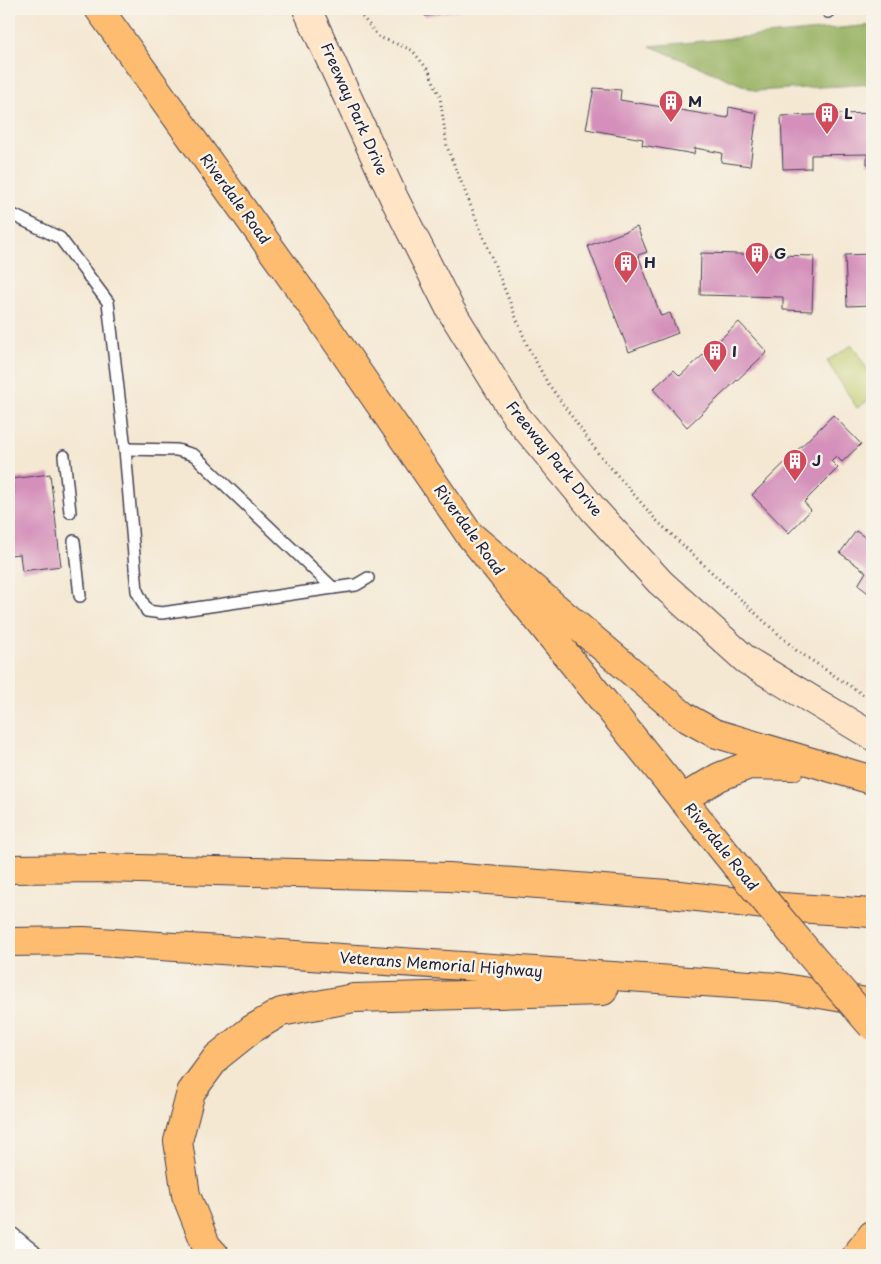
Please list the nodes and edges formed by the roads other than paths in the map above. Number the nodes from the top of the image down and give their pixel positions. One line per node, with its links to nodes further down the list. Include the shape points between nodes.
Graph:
1 (98, 9): 7 (main road, Riverdale Road, via 317,313)
2 (307, 9): 12 (street, Freeway Park Drive, via 394,198 442,292 516,416 593,509 660,582 746,660)
3 (9, 213): 4 (lane, via 60,238 108,302)
4 (125, 449): 10 (lane, via 176,450 194,455); 10 (lane, via 137,591 147,611 162,613)
5 (64, 456): 6 (lane)
6 (70, 512)
7 (469, 534): 13 (main road, via 685,717 714,733); 15 (main road, Riverdale Road)
8 (74, 541): 11 (lane)
9 (368, 578): 10 (lane)
10 (333, 588)
11 (80, 596)
12 (872, 736)
13 (826, 766): 14 (main road); 15 (main road, via 749,765)
14 (872, 780)
15 (682, 799): 21 (main road, Riverdale Road, bridge)
16 (9, 869): 17 (main road, via 112,868 449,877)
17 (872, 913)
18 (9, 942): 19 (main road, Veterans Memorial Highway, via 84,941)
19 (779, 987): 20 (main road, Veterans Memorial Highway); 24 (main road, via 354,998 281,1012 252,1029 217,1057 191,1092 182,1124 178,1140 186,1195 206,1244)
20 (872, 1003)
21 (872, 1026)
22 (9, 1237): 23 (street)
23 (31, 1255)
24 (215, 1255)

